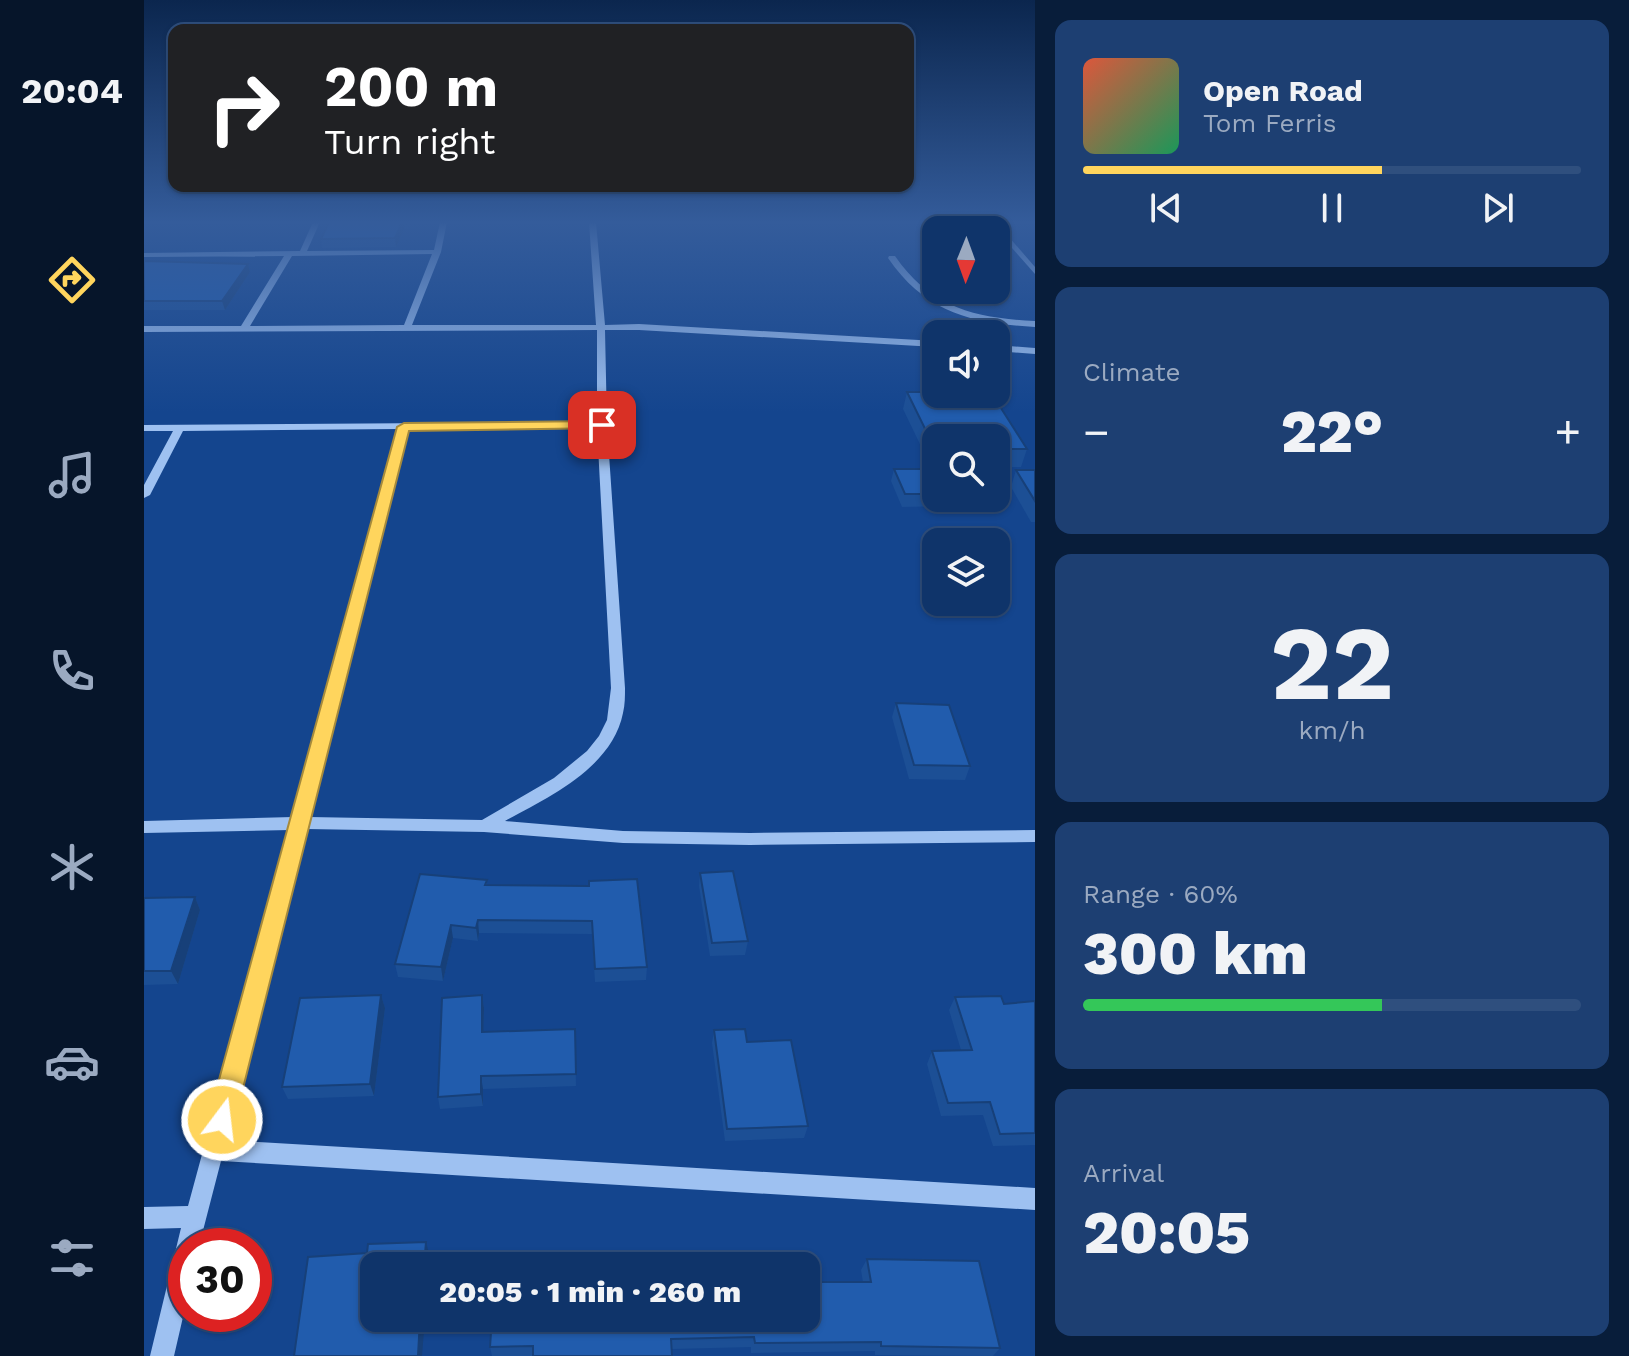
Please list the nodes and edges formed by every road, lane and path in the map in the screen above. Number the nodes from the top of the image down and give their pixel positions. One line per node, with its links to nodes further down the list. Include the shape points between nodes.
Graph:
1 (270, 285): 9 (street)
2 (424, 285): 7 (street)
3 (597, 285): 6 (street)
4 (914, 285): 5 (street, via 937,305 974,317)
5 (1035, 324)
6 (601, 327): 7 (street); 10 (street); 13 (street)
7 (407, 328): 9 (street)
8 (144, 329): 9 (street)
9 (244, 329)
10 (922, 343)
11 (1010, 349): 12 (street)
12 (1035, 351)
13 (602, 425): 15 (street); 19 (street, via 618,688 615,719 596,751 566,777)
14 (180, 427): 15 (street); 16 (street); 17 (street)
15 (404, 427): 18 (street)
16 (144, 428)
17 (144, 495)
18 (300, 823): 19 (street); 20 (street); 22 (street)
19 (484, 826): 21 (street, via 623,837)
20 (144, 827)
21 (1035, 836)
22 (214, 1150): 23 (street); 24 (street)
23 (1035, 1199)
24 (195, 1217): 25 (street); 26 (street)
25 (144, 1218)
26 (192, 1228)
27 (168, 1330): 28 (street)
28 (162, 1356)

